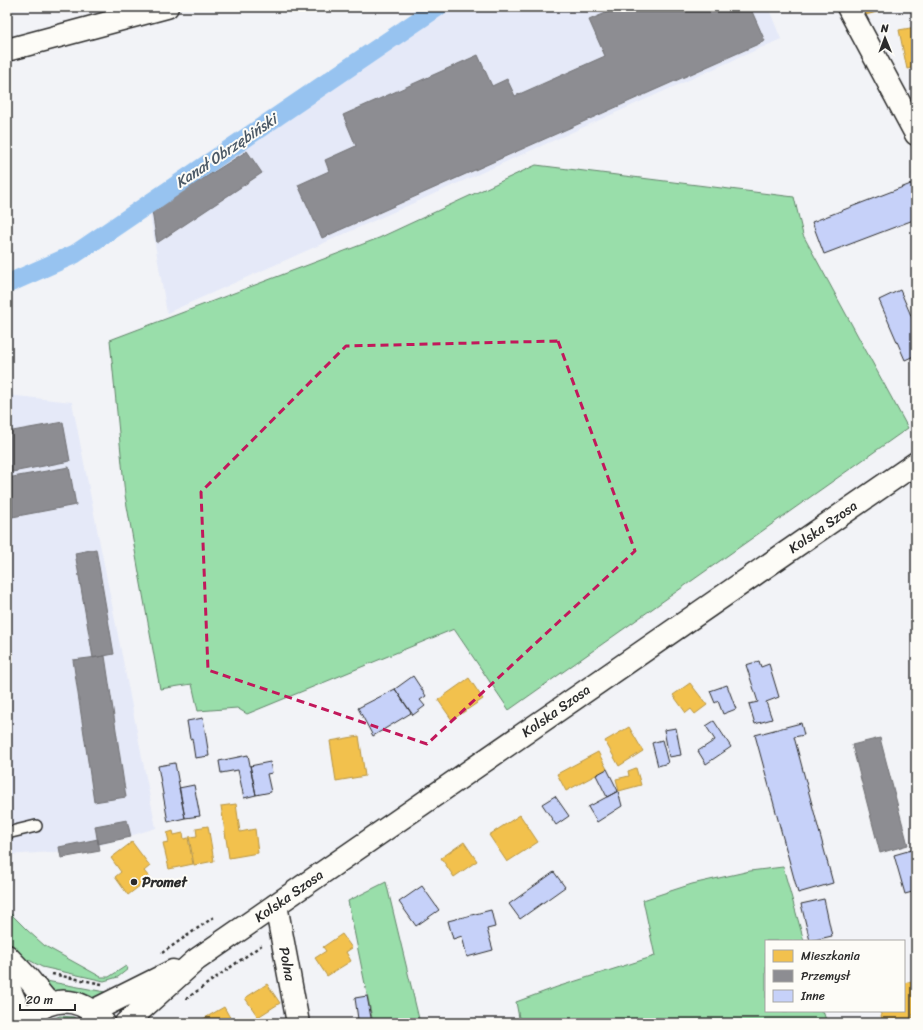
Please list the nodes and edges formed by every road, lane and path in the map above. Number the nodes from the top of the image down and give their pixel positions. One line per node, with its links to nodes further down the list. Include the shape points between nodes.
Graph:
1 (167, 7): 3 (street)
2 (848, 7): 4 (street)
3 (7, 50)
4 (916, 134)
5 (916, 463): 8 (street, Kolska Szosa)
6 (36, 826): 7 (lane)
7 (7, 833)
8 (276, 905): 9 (street, Polna); 11 (street, Kolska Szosa)
9 (281, 932): 15 (path); 20 (street, Polna)
10 (7, 956): 16 (street)
11 (196, 960): 17 (street, Kolska Szosa); 19 (street, Kolska Szosa)
12 (49, 974): 14 (path)
13 (7, 985): 18 (street)
14 (107, 985)
15 (183, 1000)
16 (49, 1004): 17 (street, via 72,1002 83,1005); 18 (street, via 39,1008)
17 (98, 1017)
18 (24, 1023)
19 (126, 1023)
20 (298, 1023)

